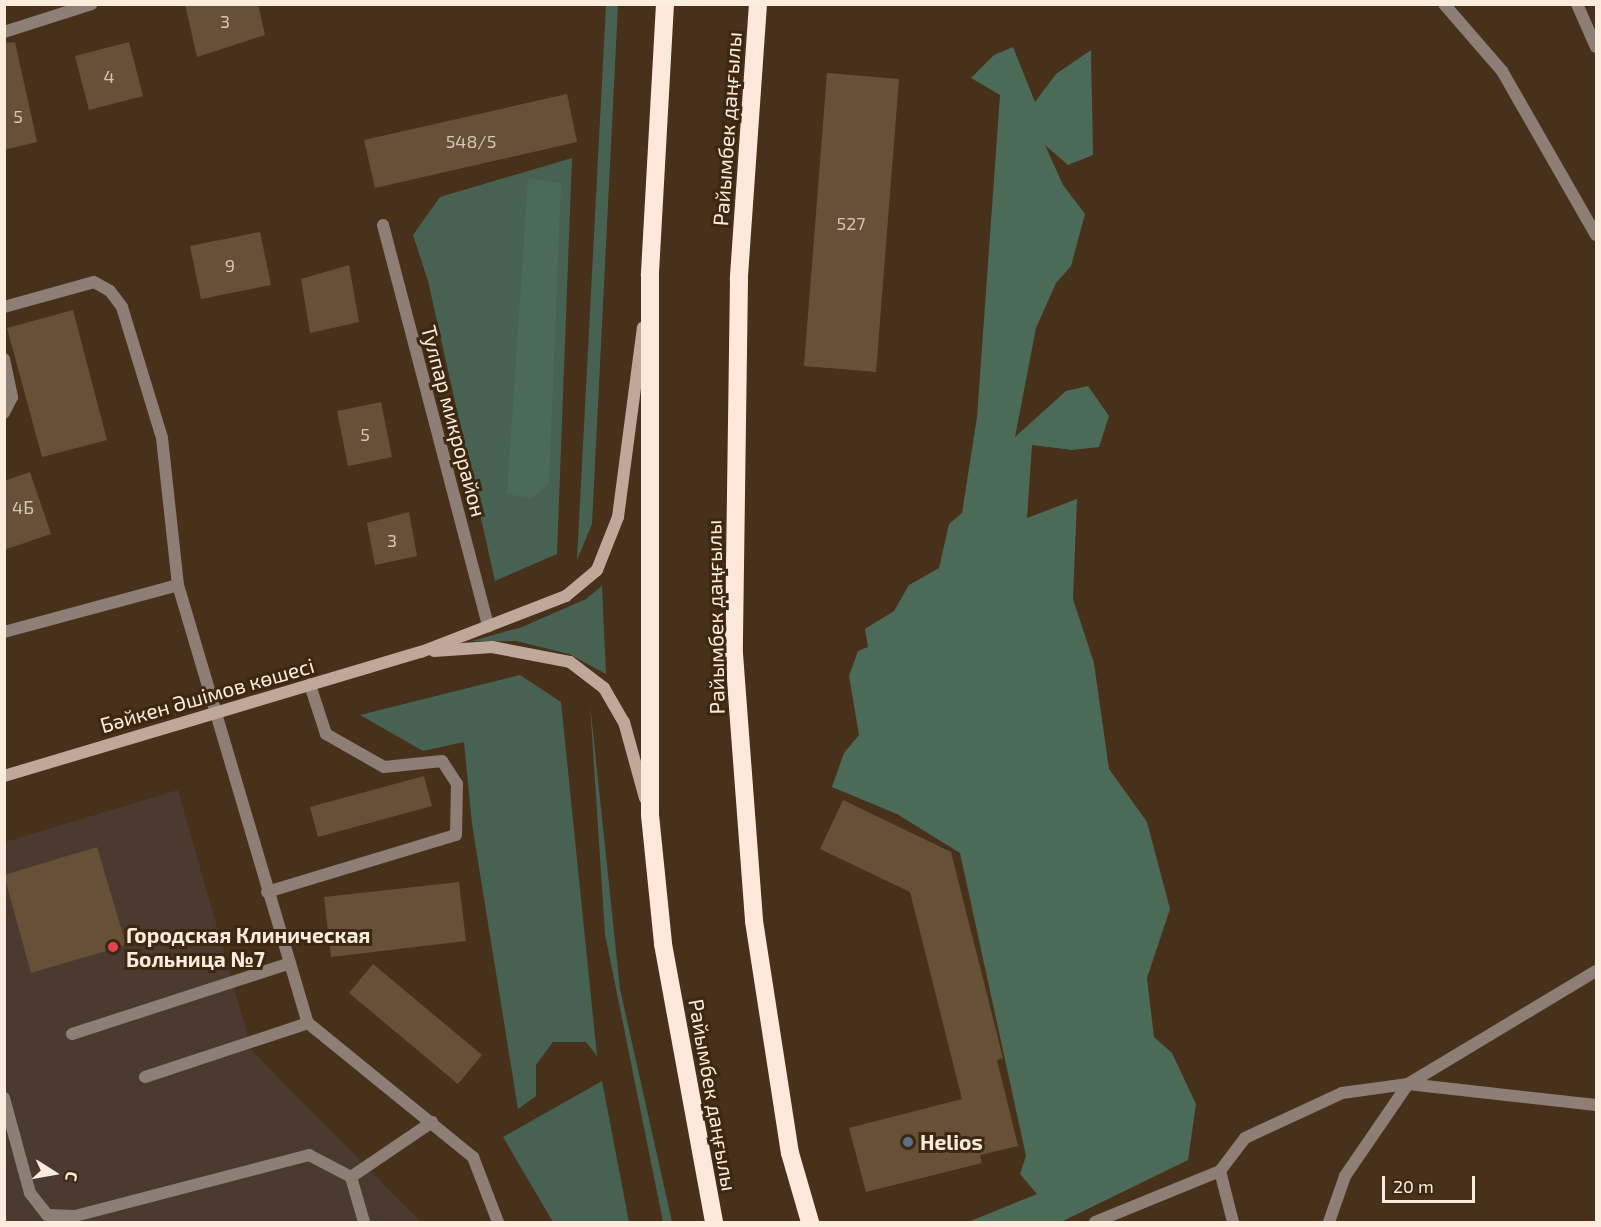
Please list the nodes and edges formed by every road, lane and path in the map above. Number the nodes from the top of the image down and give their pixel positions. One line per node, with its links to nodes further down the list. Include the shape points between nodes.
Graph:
1 (92, 4): 6 (street)
2 (665, 4): 10 (highway, Райымбек даңғылы)
3 (758, 4): 37 (highway, Райымбек даңғылы, via 739,279 734,654 754,921 790,1153)
4 (1444, 4): 9 (street, via 1502,71)
5 (1577, 4): 7 (street)
6 (4, 32)
7 (1596, 47)
8 (383, 225): 15 (street, Тулпар микрорайон)
9 (1596, 235)
10 (650, 276): 15 (main road, via 618,517 597,570 566,596); 21 (highway, Райымбек даңғылы)
11 (4, 307): 14 (street, via 94,282 110,291 122,307 162,438)
12 (4, 359): 13 (street, via 12,397)
13 (4, 413)
14 (178, 585): 16 (street); 19 (street)
15 (488, 626): 17 (main road)
16 (4, 632)
17 (421, 652): 18 (main road, Бәйкен Әшімов көшесі); 21 (main road, via 492,647 570,662 604,688 624,722)
18 (310, 685): 19 (main road, Бәйкен Әшімов көшесі); 22 (street, via 326,734 345,745 384,767 442,761 457,784 456,835)
19 (218, 711): 20 (main road, Бәйкен Әшімов көшесі); 22 (street)
20 (4, 776)
21 (650, 815): 36 (highway, Райымбек даңғылы, via 665,955 701,1170)
22 (267, 892): 23 (street)
23 (290, 963): 25 (street); 26 (street)
24 (1596, 971): 28 (street)
25 (308, 1023): 27 (street); 31 (street)
26 (72, 1034)
27 (146, 1077)
28 (1408, 1084): 30 (street); 32 (street, via 1342,1093 1258,1130 1245,1138); 40 (street, via 1345,1176)
29 (4, 1098): 33 (street, via 30,1193 47,1215 75,1216 309,1155)
30 (1596, 1105)
31 (432, 1122): 33 (street); 35 (street, via 473,1157)
32 (1220, 1171): 38 (street); 39 (street)
33 (351, 1177): 34 (street)
34 (364, 1222)
35 (498, 1222)
36 (714, 1222)
37 (810, 1222)
38 (1095, 1222)
39 (1233, 1222)
40 (1329, 1222)

